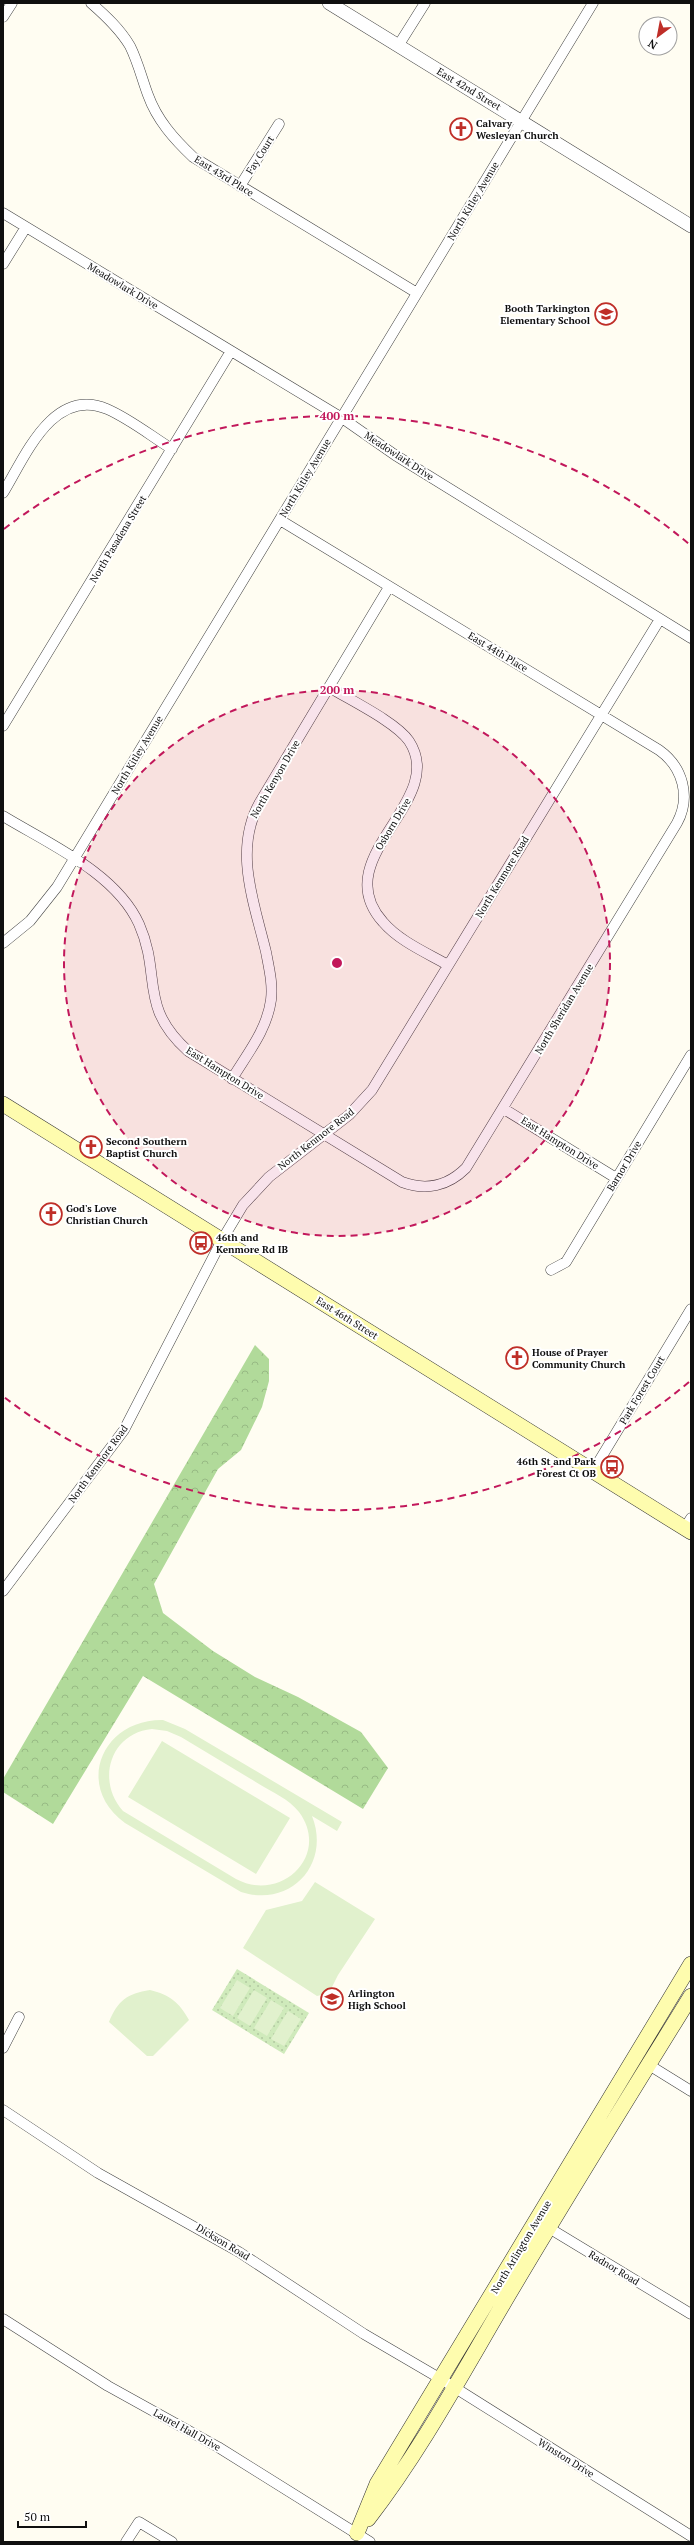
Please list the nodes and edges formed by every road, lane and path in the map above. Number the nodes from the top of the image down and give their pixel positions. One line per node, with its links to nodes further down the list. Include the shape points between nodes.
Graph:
1 (12, 3): 6 (street)
2 (91, 3): 10 (street, East 43rd Place, via 108,17 128,44 152,104 172,136 200,162)
3 (329, 3): 7 (street, East 42nd Street)
4 (424, 3): 7 (street)
5 (593, 3): 8 (street, North Kitley Avenue)
6 (3, 17)
7 (398, 46): 8 (street, East 42nd Street)
8 (522, 121): 12 (street, East 42nd Street); 15 (street, North Kitley Avenue)
9 (279, 124): 10 (street, Fay Court)
10 (240, 186): 15 (street, East 43rd Place)
11 (3, 213): 13 (street, Meadowlark Drive)
12 (691, 226)
13 (26, 227): 14 (street); 16 (street, Meadowlark Drive)
14 (3, 264)
15 (417, 293): 17 (street, North Kitley Avenue)
16 (231, 351): 17 (street, Meadowlark Drive); 18 (street, North Pasadena Street)
17 (342, 418): 20 (street, North Kitley Avenue); 22 (street, Meadowlark Drive, via 395,455)
18 (172, 449): 19 (street, via 109,410 89,405 75,406 59,413 46,425); 26 (street, North Pasadena Street)
19 (3, 493)
20 (280, 520): 21 (street, East 44th Place); 29 (street, North Kitley Avenue)
21 (389, 587): 24 (street, North Kenyon Drive); 25 (street, East 44th Place)
22 (660, 619): 23 (street, Meadowlark Drive); 25 (street, North Kenmore Road)
23 (691, 638)
24 (329, 687): 31 (street, Osborn Drive, via 397,729 413,749 417,766 415,783 374,855 368,889 372,905 383,923 393,932); 33 (street, North Kenyon Drive, via 260,802 248,829 245,851 247,872 271,974 272,991 270,1008 263,1028)
25 (601, 715): 27 (street, East 44th Place, via 659,750 671,761 680,774); 31 (street, North Kenmore Road)
26 (3, 726)
27 (683, 808): 35 (street, North Sheridan Avenue, via 677,823)
28 (3, 816): 29 (street, East Hampton Drive)
29 (74, 859): 30 (street, North Kitley Avenue, via 42,908); 33 (street, East Hampton Drive, via 94,871 116,890 136,917 149,952 153,995 167,1030 188,1051)
30 (3, 942)
31 (448, 965): 36 (street, North Kenmore Road, via 370,1093 349,1115)
32 (691, 1055): 37 (street, Barnor Drive)
33 (232, 1079): 36 (street, East Hampton Drive)
34 (3, 1104): 39 (main road, East 46th Street)
35 (504, 1109): 37 (street, East Hampton Drive); 38 (street, North Sheridan Avenue, via 466,1168 444,1184)
36 (324, 1134): 38 (street, East Hampton Drive, via 402,1182); 39 (street, North Kenmore Road, via 263,1183 243,1205)
37 (616, 1178): 40 (street, Barnor Drive, via 566,1262)
38 (424, 1187)
39 (222, 1240): 42 (main road, East 46th Street); 44 (street, North Kenmore Road, via 124,1430)
40 (551, 1270)
41 (691, 1309): 42 (street, Park Forest Court)
42 (593, 1471): 43 (main road, East 46th Street)
43 (689, 1526)
44 (3, 1591)
45 (691, 1964): 52 (main road, North Arlington Avenue)
46 (691, 1996): 49 (main road, North Arlington Avenue)
47 (19, 2018): 48 (street)
48 (3, 2048)
49 (649, 2065): 50 (street); 52 (main road, North Arlington Avenue)
50 (691, 2091)
51 (3, 2110): 55 (street, Dickson Road, via 98,2173 196,2225 364,2334)
52 (542, 2224): 53 (street, Radnor Road); 55 (main road, North Arlington Avenue); 56 (main road, North Arlington Avenue)
53 (691, 2314)
54 (3, 2319): 58 (street, Laurel Hall Drive, via 108,2386 218,2447)
55 (441, 2379): 56 (street, Winston Drive); 58 (main road, North Arlington Avenue, via 377,2484)
56 (454, 2388): 57 (street, Winston Drive); 58 (main road, North Arlington Avenue, via 390,2491)
57 (691, 2536)
58 (354, 2538): 61 (street, Laurel Hall Drive)
59 (126, 2542): 60 (street, via 139,2522)
60 (172, 2542)
61 (370, 2542)

